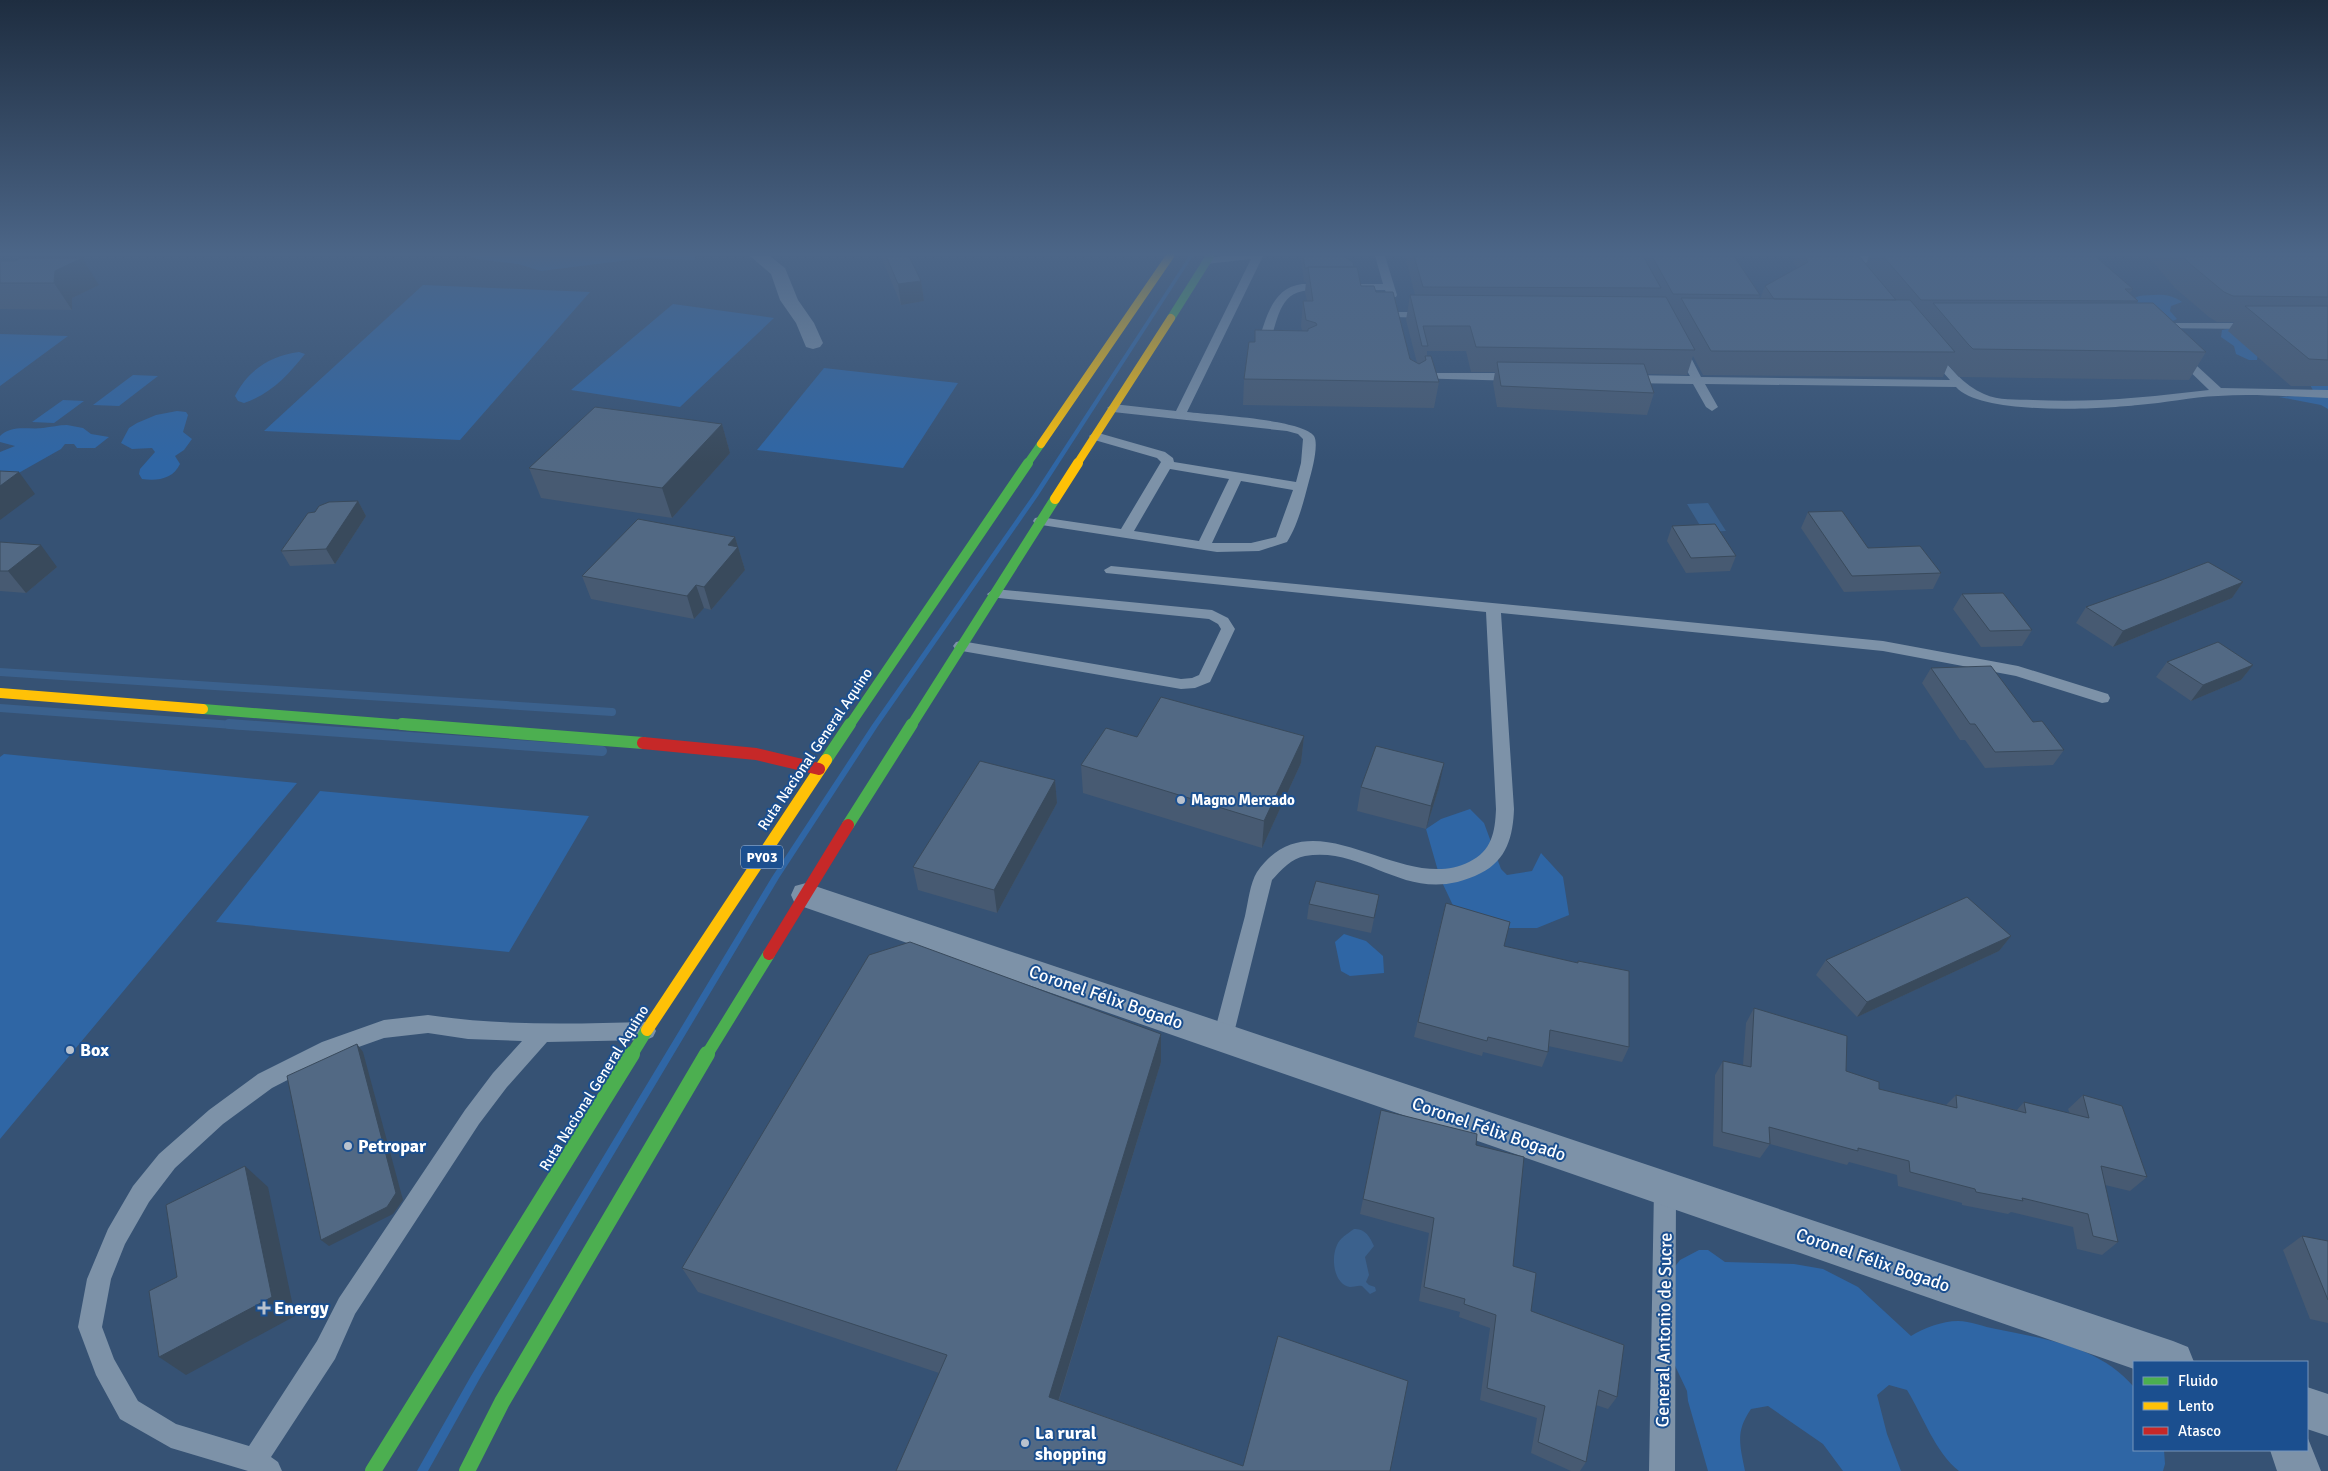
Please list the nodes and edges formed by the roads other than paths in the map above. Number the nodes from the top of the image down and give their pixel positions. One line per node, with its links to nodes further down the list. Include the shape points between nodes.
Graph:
1 (806, 325): 9 (street)
2 (1123, 325): 34 (main road, Ruta Nacional General Aquino / PY03)
3 (1166, 325): 18 (main road)
4 (1224, 325): 20 (lane)
5 (1271, 325): 10 (lane, via 1264,342 1270,350)
6 (2261, 326): 16 (lane, via 2147,326)
7 (1921, 340): 15 (lane)
8 (1676, 341): 14 (lane)
9 (813, 343)
10 (1279, 350)
11 (1412, 376): 12 (lane)
12 (1530, 377)
13 (1618, 378): 14 (lane)
14 (1697, 380): 15 (lane); 19 (lane)
15 (1959, 384): 16 (lane, via 1980,397 1997,402 2065,406 2137,402)
16 (2218, 392): 17 (lane)
17 (2328, 394)
18 (1113, 408): 20 (lane); 21 (main road)
19 (1712, 408)
20 (1180, 415): 24 (lane, via 1302,431 1309,438 1310,449)
21 (1095, 436): 22 (lane, via 1161,456 1168,460); 25 (main road)
22 (1167, 465): 23 (lane); 26 (lane)
23 (1237, 476): 24 (lane); 27 (lane)
24 (1300, 487): 27 (lane, via 1282,538 1262,547)
25 (1040, 521): 26 (lane); 29 (main road)
26 (1125, 534): 27 (lane)
27 (1204, 546)
28 (1111, 570): 30 (lane)
29 (994, 594): 31 (main road); 31 (lane, via 1212,615 1223,621 1228,630 1205,678 1181,684)
30 (1493, 608): 33 (lane, via 1883,646 2018,671); 38 (lane, via 1504,838 1490,859 1454,878 1425,878 1328,848 1292,852 1264,877)
31 (961, 646): 35 (main road)
32 (0, 693): 34 (main road, via 677,746 756,754)
33 (2102, 698)
34 (820, 769): 36 (main road, Ruta Nacional General Aquino / PY03)
35 (806, 895): 38 (street, Coronel Félix Bogado); 46 (main road, via 691,1080 502,1402)
36 (646, 1031): 37 (lane); 45 (main road, Ruta Nacional General Aquino / PY03)
37 (542, 1033): 44 (lane, via 472,1117 347,1306); 44 (lane, via 468,1030 428,1024 384,1029 329,1048 265,1081 216,1117 166,1161 141,1194 116,1237 103,1271 90,1327 105,1366 129,1410 171,1435)
38 (1223, 1037): 39 (street, Coronel Félix Bogado)
39 (1665, 1189): 40 (street, Coronel Félix Bogado); 47 (lane, General Antonio de Sucre)
40 (2169, 1361)
41 (2308, 1408): 42 (street)
42 (2328, 1415)
43 (2291, 1451): 48 (street)
44 (262, 1466)
45 (373, 1471)
46 (467, 1471)
47 (1662, 1471)
48 (2299, 1471)

